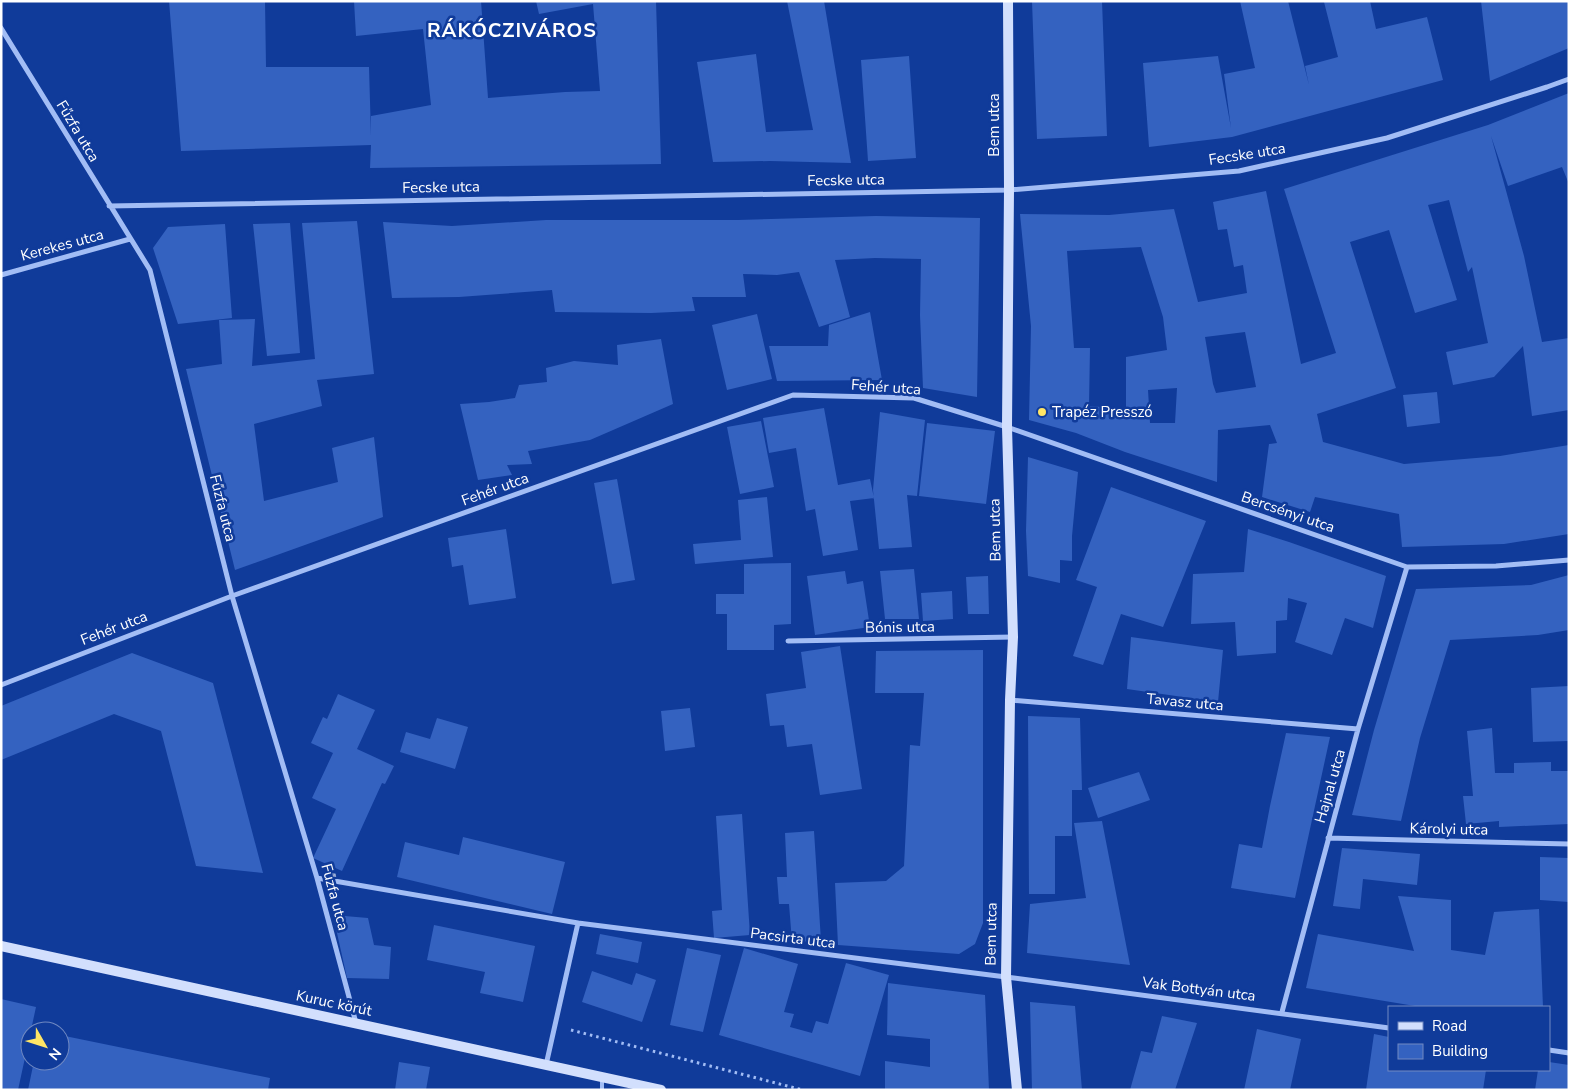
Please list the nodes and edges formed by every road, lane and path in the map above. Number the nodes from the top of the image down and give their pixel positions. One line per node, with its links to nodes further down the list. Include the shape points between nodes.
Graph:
1 (1008, 1): 4 (street, Bem utca)
2 (1, 28): 5 (street, Fűzfa utca)
3 (1569, 79): 4 (street, Fecske utca, via 1387,138 1239,171)
4 (1009, 190): 5 (street, Fecske utca); 8 (street, Bem utca)
5 (109, 206): 6 (street, Fűzfa utca)
6 (130, 240): 7 (street, Kerekes utca); 11 (street, Fűzfa utca, via 150,270)
7 (1, 275)
8 (1007, 427): 10 (street, Bercsényi utca); 11 (street, Fehér utca, via 914,398 793,395); 12 (street, Bem utca)
9 (1569, 560): 10 (street, Bercsényi utca)
10 (1407, 568): 16 (street, Hajnal utca)
11 (232, 596): 14 (street, Fehér utca); 19 (street, Fűzfa utca)
12 (1013, 637): 13 (street, Bónis utca); 15 (street, Bem utca)
13 (788, 642)
14 (1, 685)
15 (1010, 700): 16 (street, Tavasz utca); 22 (street, Bem utca)
16 (1358, 730): 17 (street, Hajnal utca)
17 (1328, 838): 18 (street, Károlyi utca); 23 (street, Hajnal utca)
18 (1569, 844)
19 (317, 878): 20 (street, Pacsirta utca); 24 (street, Fűzfa utca)
20 (578, 923): 22 (street, Pacsirta utca); 25 (street)
21 (1, 946): 24 (street, Kuruc körút)
22 (1006, 977): 23 (street, Vak Bottyán utca); 29 (street, Bem utca)
23 (1282, 1012): 26 (street, Vak Bottyán utca)
24 (356, 1023): 30 (street, Kuruc körút)
25 (555, 1026): 30 (street); 34 (path)
26 (1388, 1028)
27 (1550, 1050): 28 (street)
28 (1569, 1053)
29 (1013, 1058): 35 (street, Bem utca); 36 (street, Bem utca)
30 (546, 1065): 31 (street, Kuruc körút)
31 (602, 1078): 32 (lane); 33 (street, Kuruc körút)
32 (602, 1090)
33 (661, 1090)
34 (803, 1090)
35 (1010, 1090)
36 (1017, 1090)

